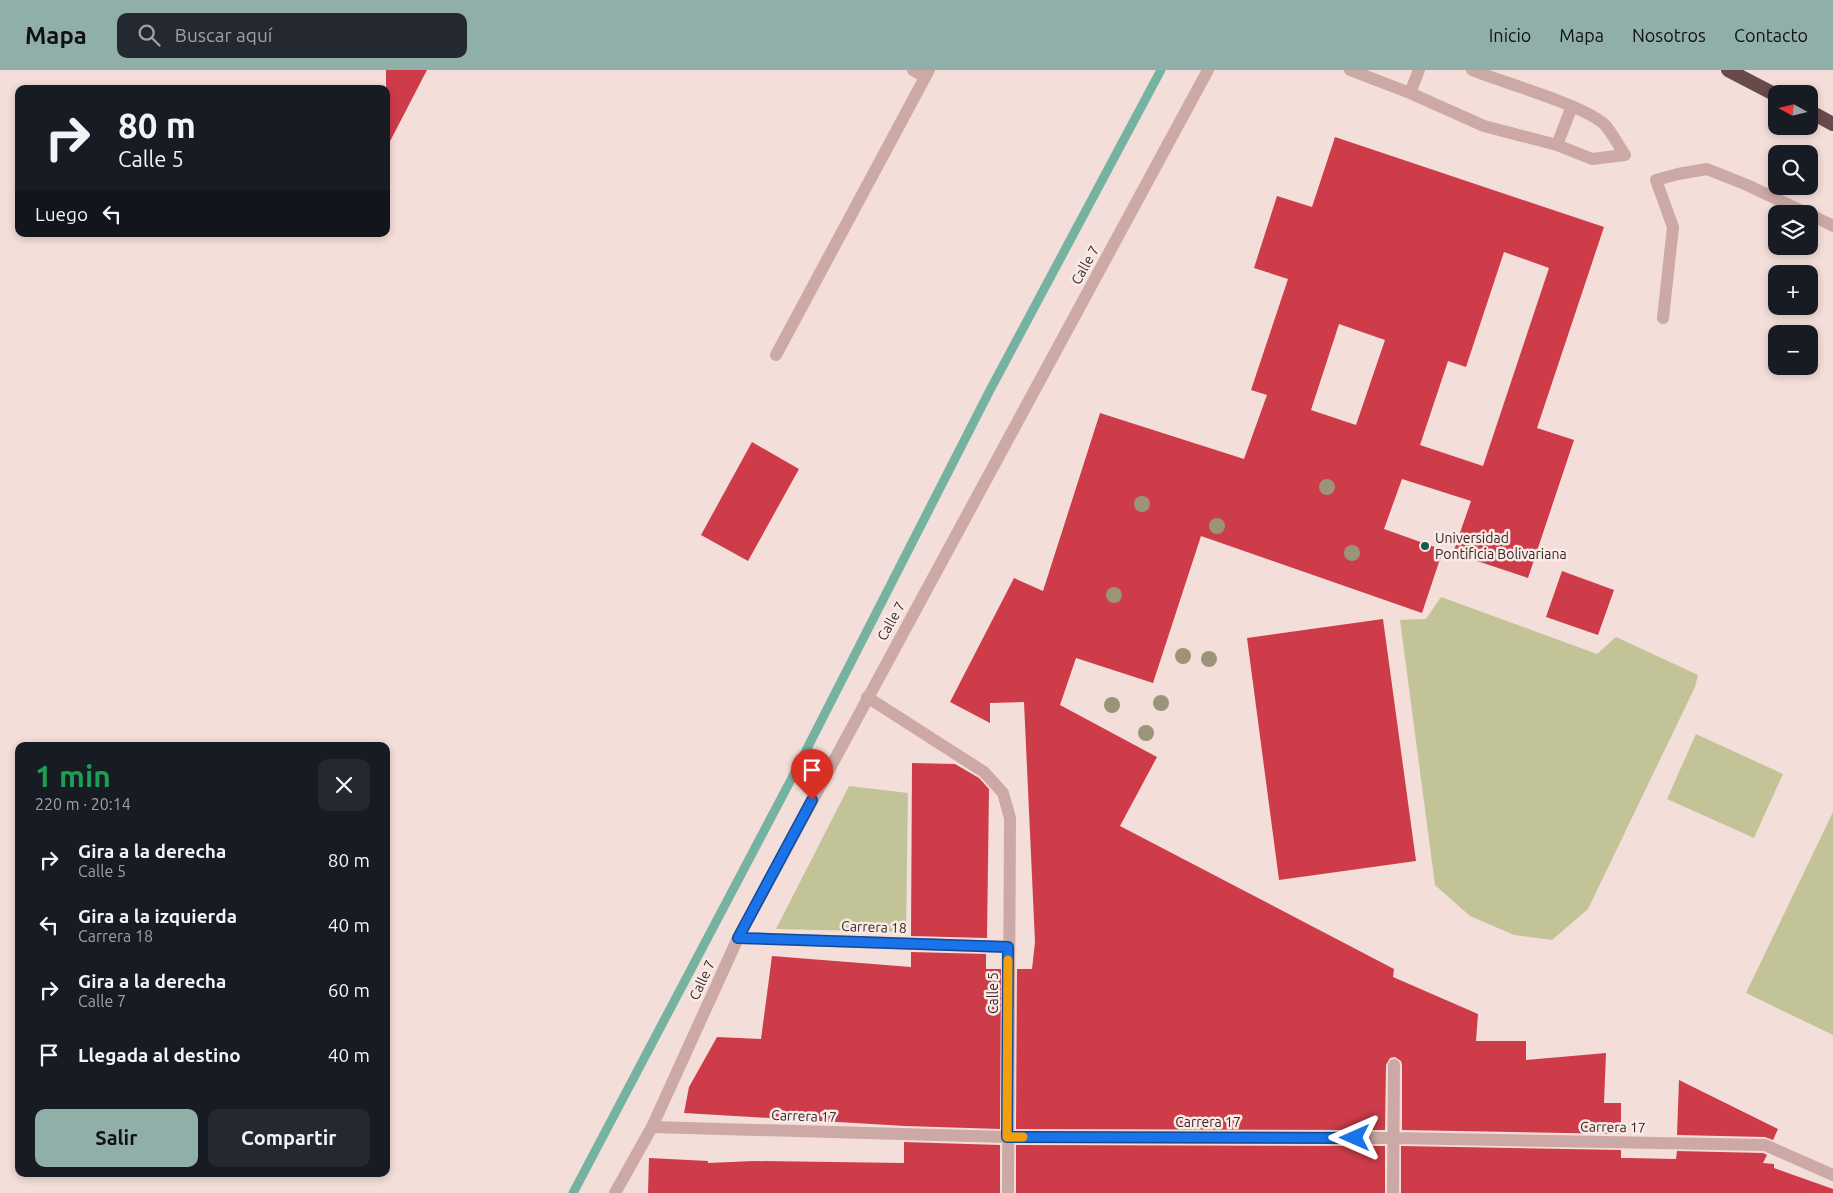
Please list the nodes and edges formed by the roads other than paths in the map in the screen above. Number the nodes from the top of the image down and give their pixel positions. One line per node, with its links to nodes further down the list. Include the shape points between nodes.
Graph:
1 (913, 70): 7 (street)
2 (1208, 70): 19 (street, Calle 7)
3 (1350, 70): 9 (street)
4 (1419, 70): 9 (street)
5 (1472, 70): 10 (street)
6 (1728, 70): 8 (highway)
7 (927, 73): 18 (street)
8 (1768, 91)
9 (1410, 93): 13 (street, via 1484,126)
10 (1572, 106): 13 (street); 13 (street, via 1605,125 1625,155 1592,159)
11 (1818, 116): 12 (highway)
12 (1833, 124)
13 (1557, 145)
14 (1789, 205): 17 (street, via 1707,169 1656,180 1673,226)
15 (1818, 219): 16 (street)
16 (1833, 226)
17 (1663, 318)
18 (776, 355)
19 (867, 697): 20 (street, Calle 7); 21 (street, Calle 5, via 984,772 1003,793 1010,818)
20 (738, 938): 21 (street, Carrera 18); 23 (street, Calle 7)
21 (1008, 947): 24 (street, Calle 5)
22 (1394, 1065): 25 (street)
23 (652, 1127): 24 (street, Carrera 17); 27 (street, Calle 7)
24 (1007, 1137): 25 (street, Carrera 17); 28 (street, Calle 5)
25 (1394, 1138): 26 (street, Carrera 17, via 1765,1145); 29 (street)
26 (1833, 1175)
27 (615, 1193)
28 (1008, 1193)
29 (1393, 1193)

